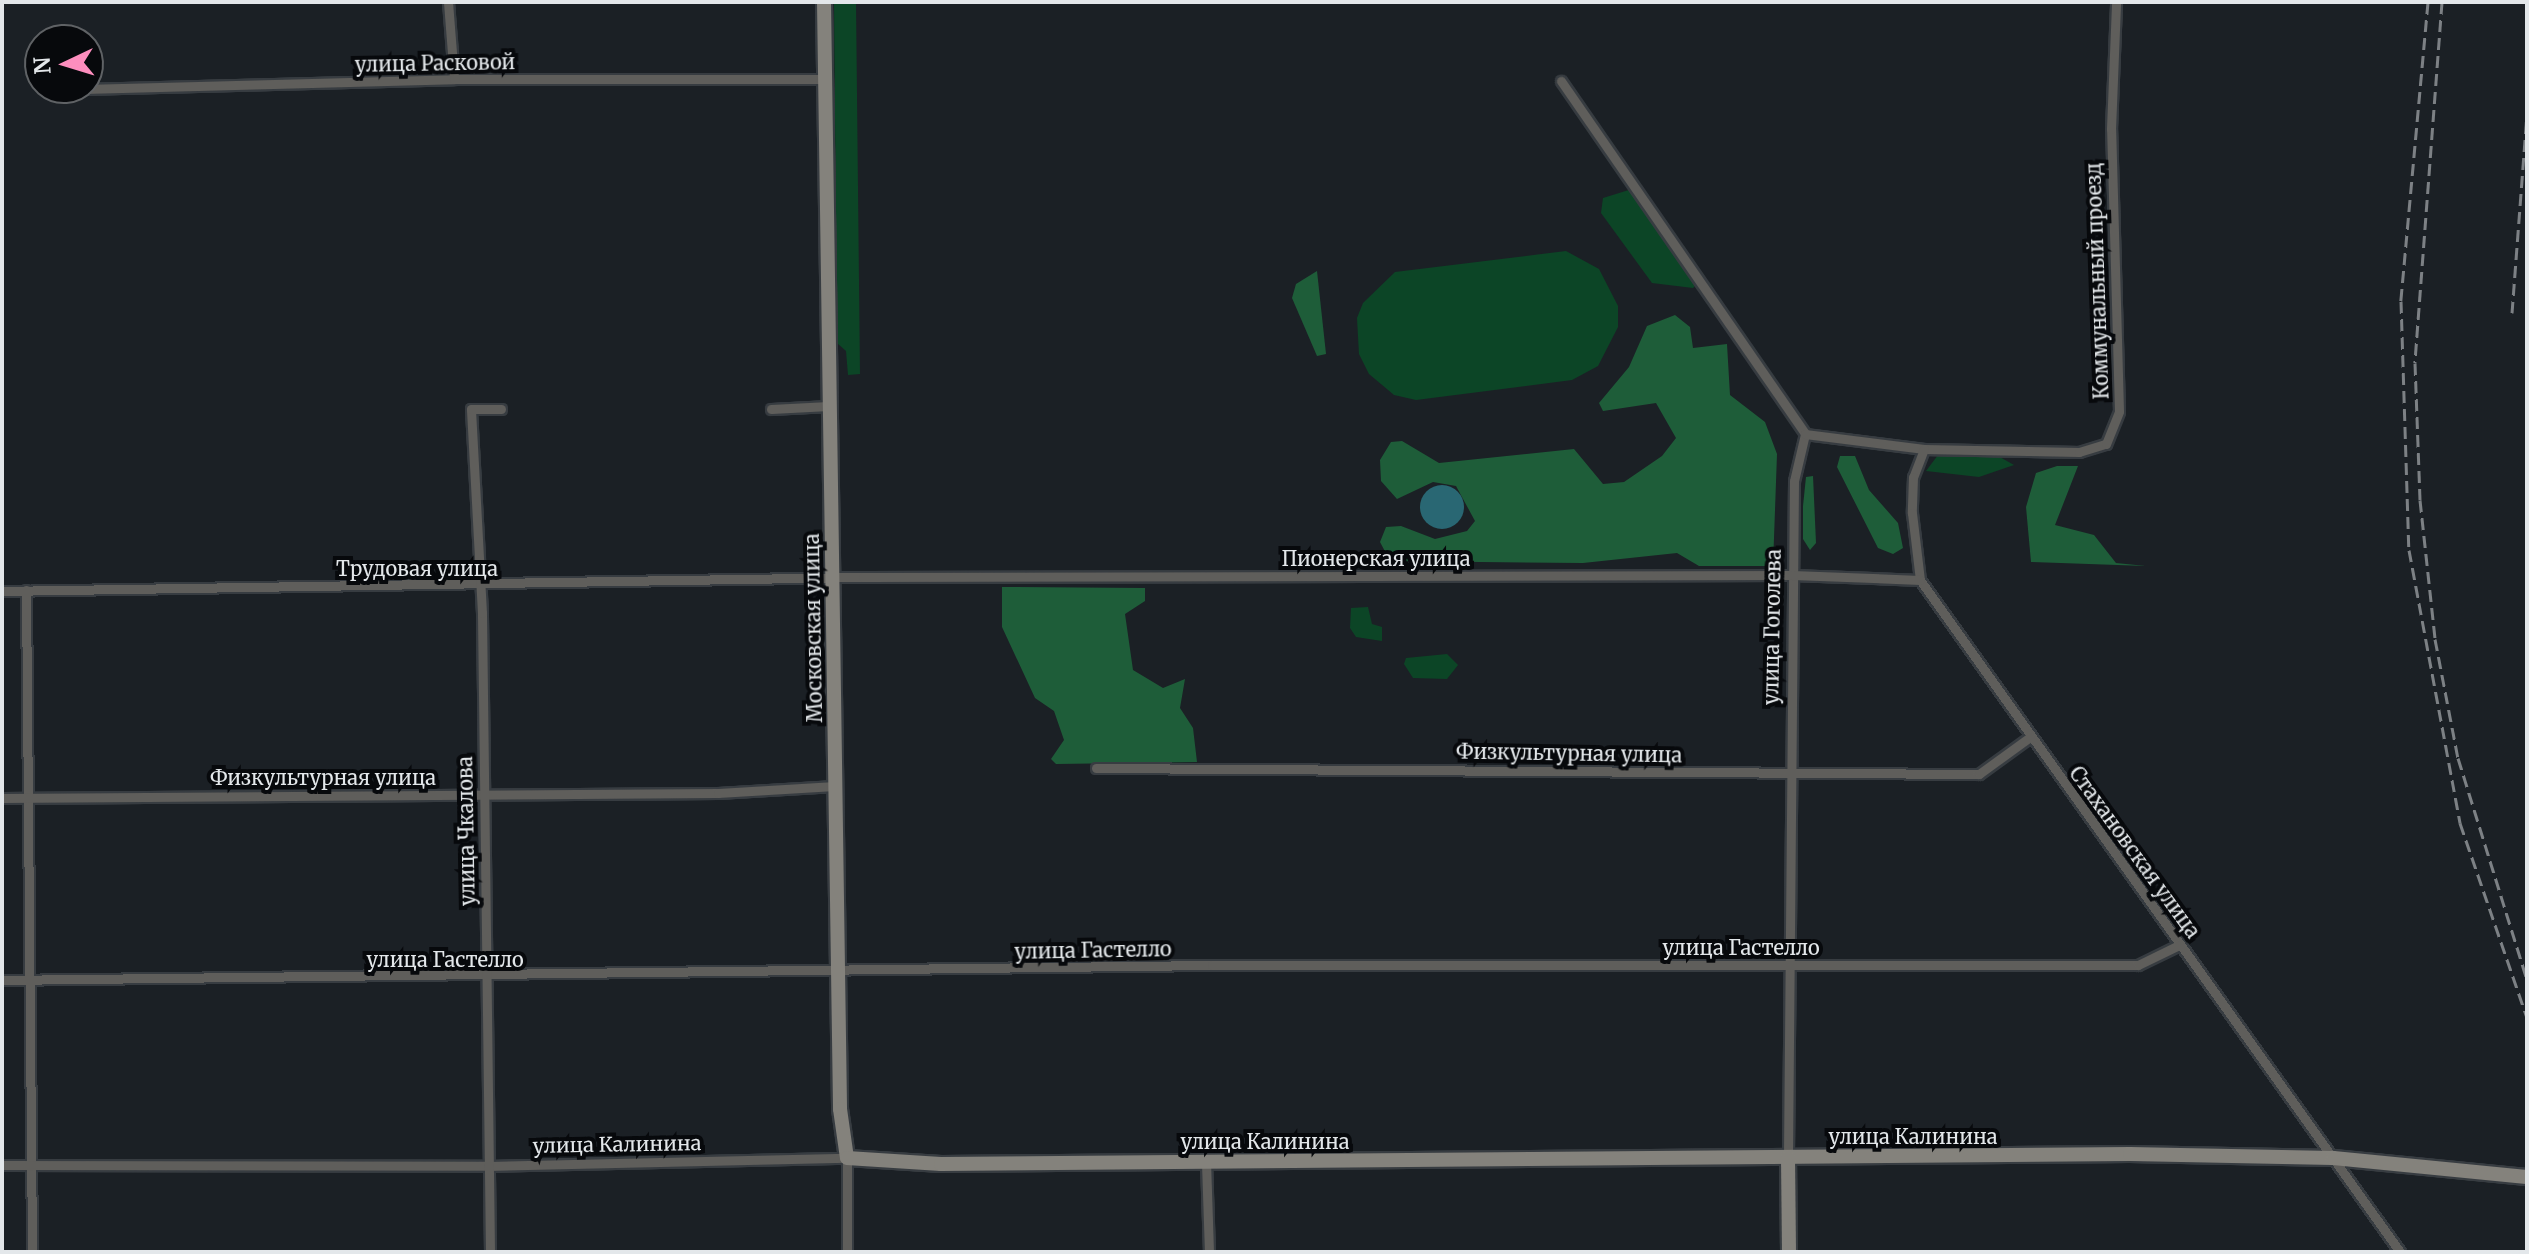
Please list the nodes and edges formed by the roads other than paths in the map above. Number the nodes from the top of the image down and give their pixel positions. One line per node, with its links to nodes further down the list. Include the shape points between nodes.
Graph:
1 (448, 2): 4 (street)
2 (824, 2): 5 (main road, Московская улица)
3 (2116, 2): 12 (street, Коммунальный проезд, via 2115,431 2093,451)
4 (454, 79): 5 (street, улица Расковой); 7 (street, улица Расковой)
5 (824, 79): 8 (main road, Московская улица)
6 (1561, 81): 11 (street)
7 (104, 88)
8 (829, 406): 10 (street); 14 (main road, Московская улица)
9 (501, 409): 16 (street, улица Чкалова, via 471,409)
10 (771, 409)
11 (1805, 434): 12 (street, Коммунальный проезд); 13 (street, улица Гоголева, via 1794,481)
12 (1924, 449): 15 (street, Стахановская улица, via 1913,477)
13 (1792, 575): 14 (street, Пионерская улица); 15 (street, Пионерская улица); 21 (street, улица Гоголева)
14 (832, 577): 16 (street, Трудовая улица); 22 (main road, Московская улица)
15 (1920, 580): 19 (street, Стахановская улица)
16 (480, 586): 17 (street, Трудовая улица); 23 (street, улица Чкалова)
17 (26, 590): 18 (street, Трудовая улица); 24 (street)
18 (2, 591)
19 (2030, 737): 21 (street, Физкультурная улица, via 1979,774); 26 (street, Стахановская улица)
20 (1096, 768): 21 (street, Физкультурная улица)
21 (1791, 771): 27 (street, улица Гоголева)
22 (835, 786): 23 (street, Физкультурная улица, via 718,793); 28 (main road, Московская улица)
23 (483, 793): 24 (street, Физкультурная улица); 29 (street, улица Чкалова)
24 (27, 797): 25 (street, Физкультурная улица); 30 (street)
25 (2, 798)
26 (2179, 945): 27 (street, улица Гастелло, via 2138,965); 34 (street, Стахановская улица)
27 (1790, 965): 28 (street, улица Гастелло); 32 (street, улица Гоголева)
28 (838, 971): 29 (street, улица Гастелло); 33 (main road, Московская улица, via 840,1109)
29 (487, 977): 30 (street, улица Гастелло); 38 (street, улица Чкалова)
30 (29, 979): 31 (street, улица Гастелло); 37 (street)
31 (2, 980)
32 (1788, 1157): 34 (main road, улица Калинина); 35 (main road, улица Калинина); 44 (main road, улица Гоголева)
33 (847, 1158): 35 (main road, улица Калинина); 38 (street, улица Калинина); 42 (street, Московская улица)
34 (2333, 1158): 39 (main road, улица Калинина); 45 (street, Стахановская улица)
35 (1206, 1162): 43 (street)
36 (2, 1165): 37 (street, улица Калинина)
37 (30, 1165): 38 (street, улица Калинина); 40 (street)
38 (488, 1166): 41 (street, улица Чкалова)
39 (2527, 1177)
40 (32, 1252)
41 (490, 1252)
42 (847, 1252)
43 (1209, 1252)
44 (1789, 1252)
45 (2400, 1252)

